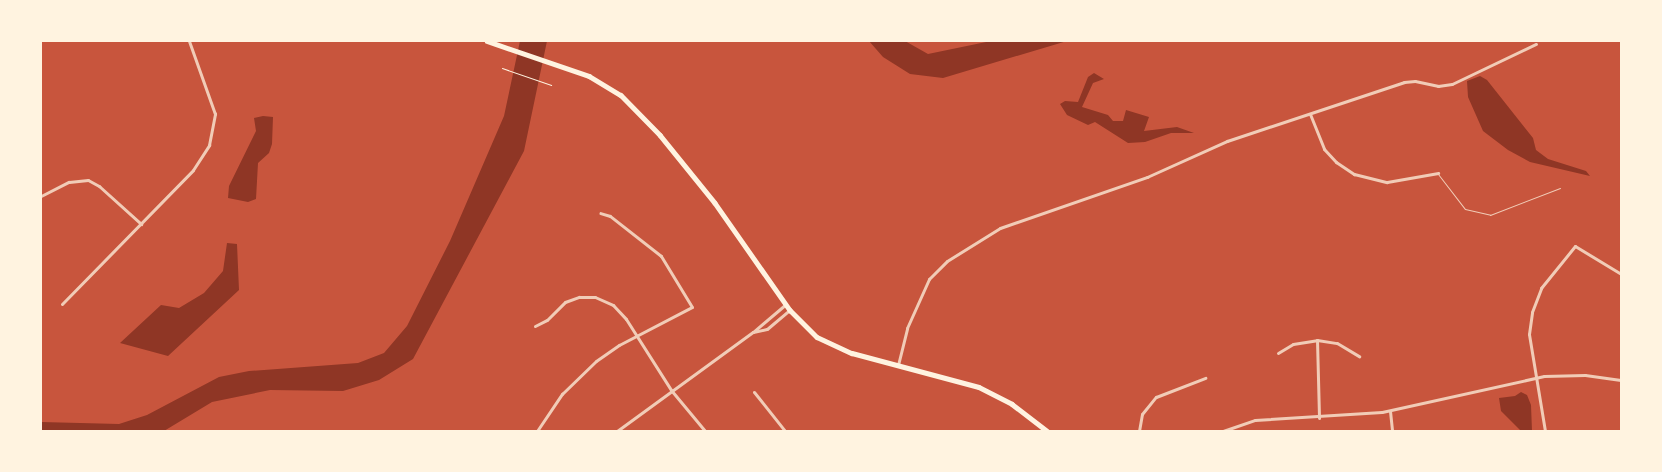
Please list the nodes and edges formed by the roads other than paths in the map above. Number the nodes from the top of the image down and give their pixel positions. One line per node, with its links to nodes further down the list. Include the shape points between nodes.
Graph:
1 (190, 41): 9 (street, via 213,108 213,137 193,170)
2 (487, 41): 12 (main road, via 589,76 621,96 660,135 715,203)
3 (1536, 44): 4 (street, via 1452,84 1404,82)
4 (1310, 114): 5 (street, via 1324,148 1336,162 1354,174 1387,182); 20 (street, via 1227,141 1083,201 1025,217 983,238 947,261 929,279 907,328)
5 (1438, 173): 6 (lane, via 1466,209 1490,215)
6 (1560, 188)
7 (41, 196): 9 (street, via 69,182 88,180)
8 (600, 213): 16 (street, via 610,216 661,256 692,308)
9 (141, 224): 11 (street)
10 (1621, 274): 22 (street, via 1575,246 1552,272 1536,300 1530,324)
11 (62, 304)
12 (786, 304): 13 (main road); 15 (street)
13 (790, 310): 15 (street, via 767,329); 20 (main road, via 824,341 852,353)
14 (534, 326): 16 (street, via 547,320 565,302 595,296 613,305)
15 (753, 332): 24 (street)
16 (637, 336): 24 (street); 28 (street, via 581,373)
17 (1317, 340): 18 (street, via 1294,344); 19 (street, via 1338,343); 27 (street)
18 (1278, 352)
19 (1358, 356)
20 (898, 365): 32 (main road, via 979,386 1012,404)
21 (1205, 378): 33 (street, via 1156,397 1142,414)
22 (1534, 378): 23 (street, via 1577,375); 26 (street); 36 (street)
23 (1621, 380)
24 (671, 390): 29 (street); 30 (street)
25 (754, 392): 31 (street)
26 (1390, 411): 27 (street); 35 (street)
27 (1319, 418): 34 (street, via 1256,420)
28 (537, 431)
29 (617, 431)
30 (705, 431)
31 (785, 431)
32 (1047, 431)
33 (1139, 431)
34 (1223, 431)
35 (1392, 431)
36 (1545, 431)

